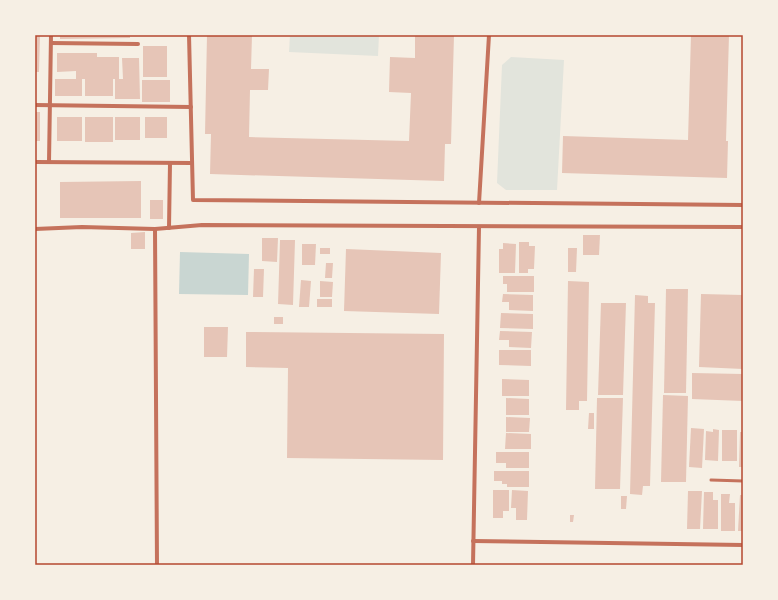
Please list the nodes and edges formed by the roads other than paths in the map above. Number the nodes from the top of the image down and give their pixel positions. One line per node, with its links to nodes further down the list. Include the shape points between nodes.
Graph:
1 (51, 35): 4 (street)
2 (189, 35): 8 (street)
3 (489, 35): 13 (street)
4 (51, 43): 5 (street); 7 (street)
5 (138, 44)
6 (35, 105): 7 (street)
7 (51, 105): 8 (street); 10 (street)
8 (191, 107): 12 (street)
9 (35, 162): 10 (street)
10 (49, 162): 11 (street)
11 (170, 163): 12 (street); 17 (street)
12 (192, 163): 13 (street, via 193,200)
13 (479, 203): 14 (street)
14 (743, 205)
15 (479, 227): 16 (street); 17 (street, via 202,225); 22 (street)
16 (743, 227)
17 (169, 228): 19 (street)
18 (35, 229): 19 (street)
19 (155, 229): 24 (street)
20 (711, 480): 21 (lane)
21 (743, 481)
22 (473, 541): 23 (street); 25 (street)
23 (743, 545)
24 (157, 565)
25 (473, 565)

